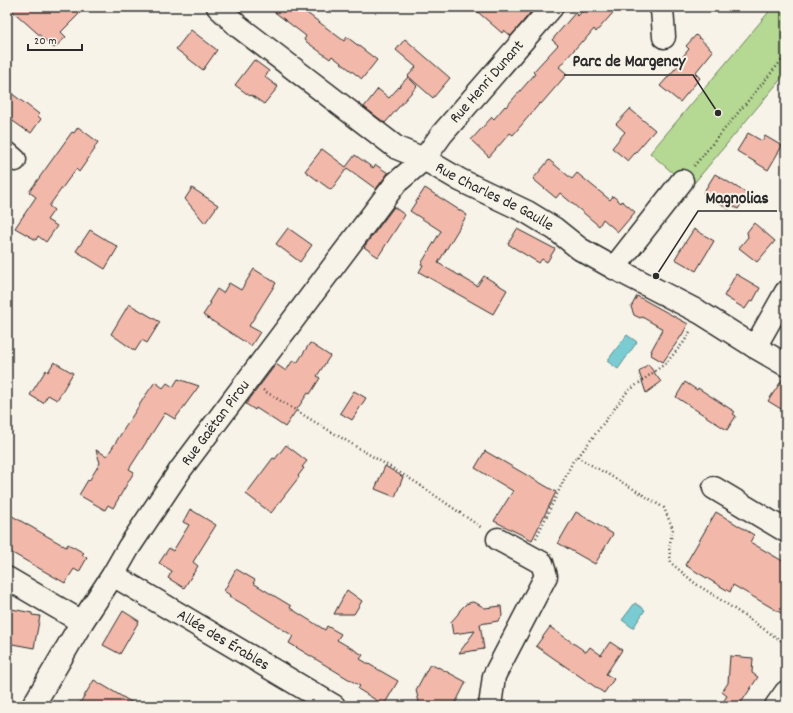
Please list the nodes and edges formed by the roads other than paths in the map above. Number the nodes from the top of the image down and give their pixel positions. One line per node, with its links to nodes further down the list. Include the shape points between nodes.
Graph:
1 (218, 7): 5 (street, Rue Charles de Gaulle, via 238,26 397,148)
2 (552, 7): 5 (street, Rue Henri Dunant, via 442,134)
3 (660, 7): 4 (street)
4 (664, 37)
5 (424, 159): 7 (street, Rue Charles de Gaulle, via 460,180 527,212); 14 (street, Rue Gaëtan Pirou, via 396,183 181,469)
6 (682, 181): 7 (street)
7 (614, 268): 9 (street, Rue Charles de Gaulle, via 701,313)
8 (786, 292): 9 (street)
9 (755, 347): 10 (street, Rue Charles de Gaulle)
10 (786, 365)
11 (714, 488): 12 (street)
12 (786, 531)
13 (498, 539): 20 (street, via 542,563 546,576 494,676)
14 (113, 575): 16 (street, Rue Gaëtan Pirou); 19 (street, Allée des Érables)
15 (7, 578): 16 (street)
16 (82, 622): 18 (street, Rue Gaëtan Pirou)
17 (786, 692): 21 (street)
18 (32, 706)
19 (334, 706)
20 (490, 706)
21 (776, 706)

